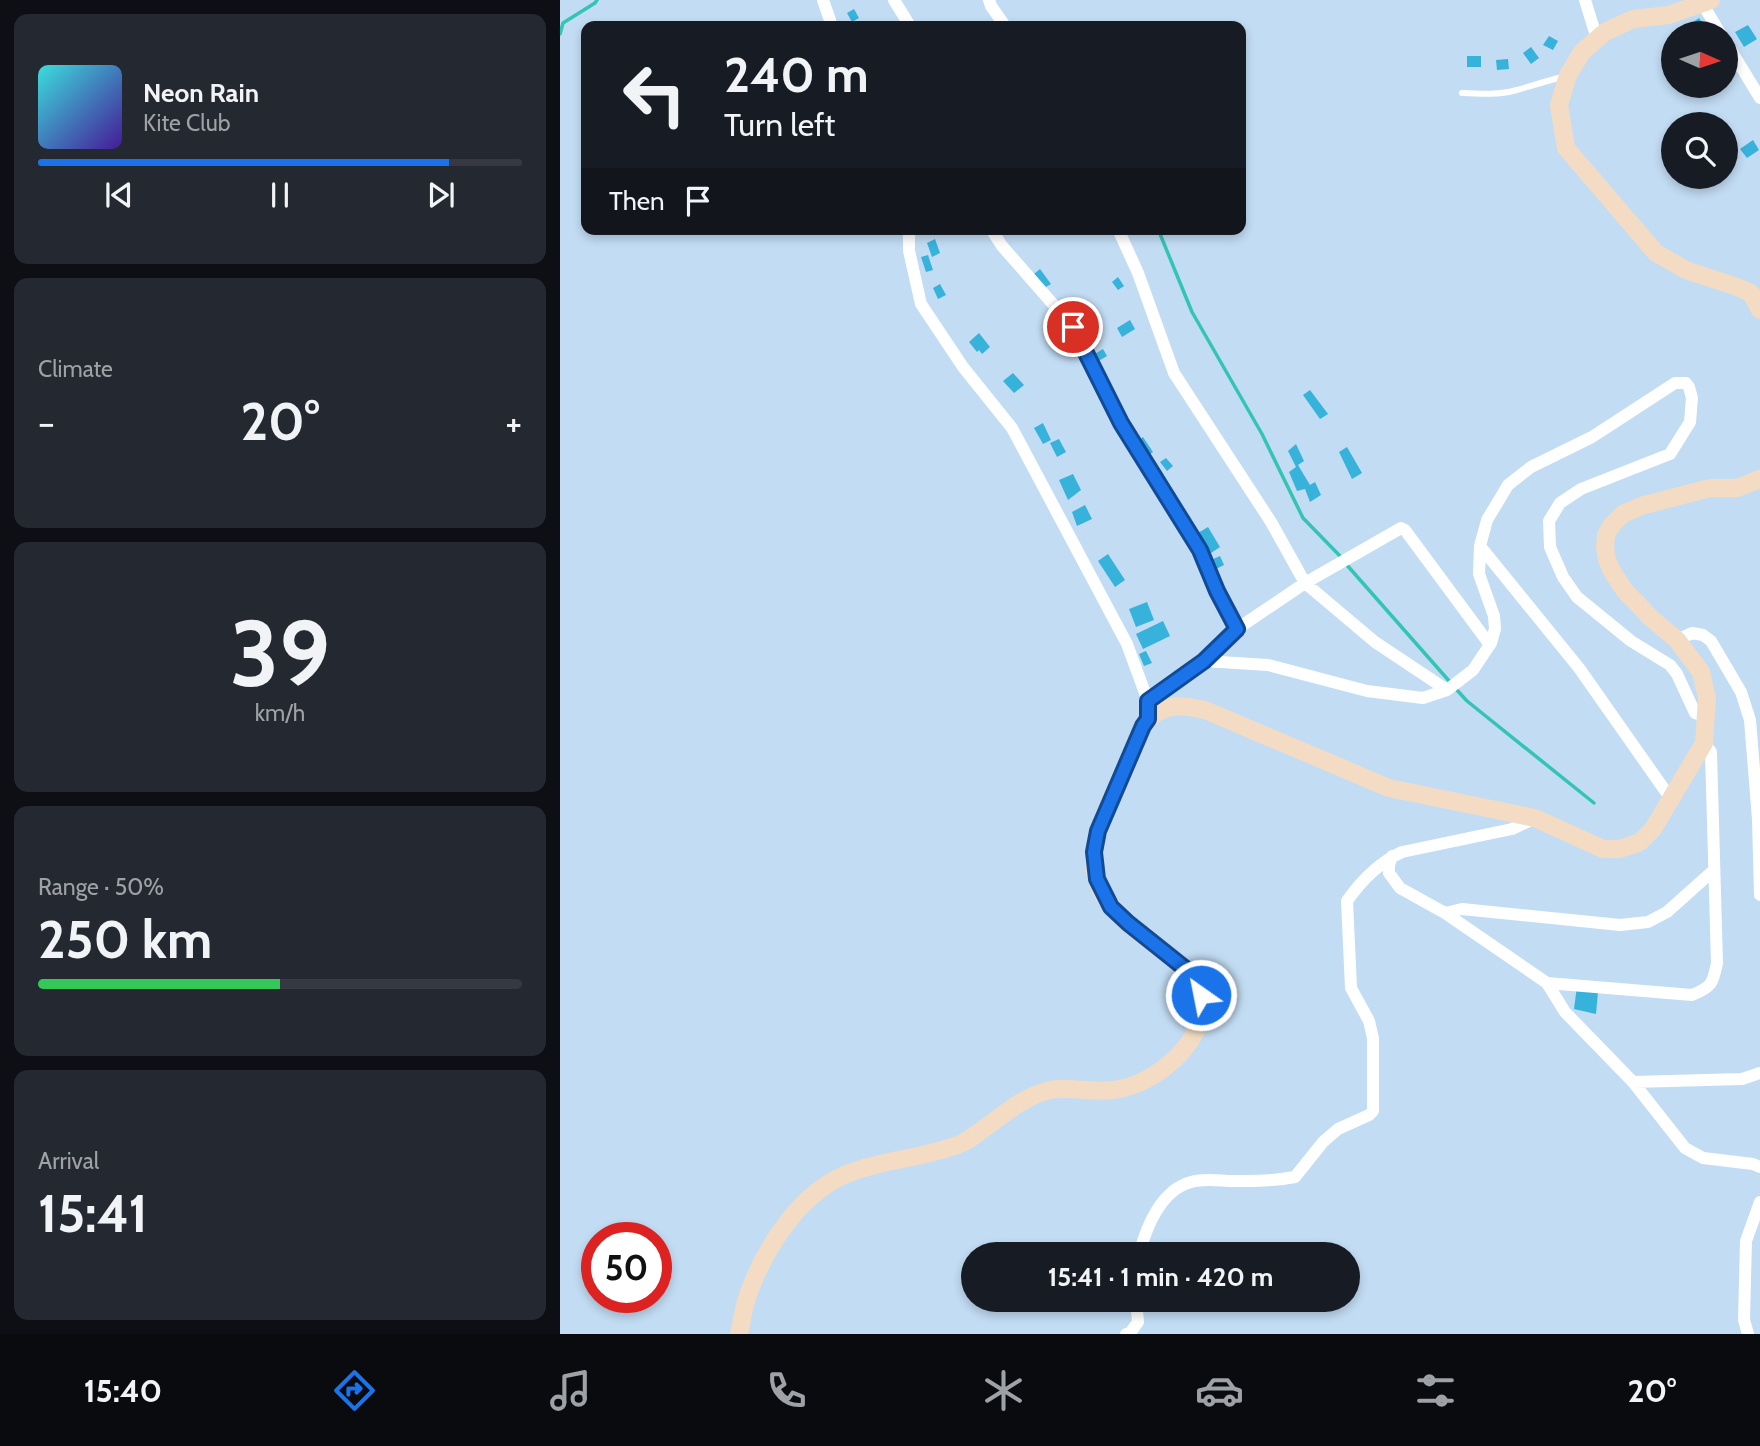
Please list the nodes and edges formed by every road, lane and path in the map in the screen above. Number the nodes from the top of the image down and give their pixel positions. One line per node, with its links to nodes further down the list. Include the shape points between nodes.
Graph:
1 (823, 0): 6 (street)
2 (894, 0): 7 (street)
3 (989, 0): 8 (street)
4 (1585, 0): 10 (street)
5 (1707, 2): 9 (street); 10 (main road, via 1669,15 1633,19)
6 (830, 21)
7 (906, 21)
8 (1002, 21)
9 (1715, 21)
10 (1597, 39): 12 (main road, via 1582,52)
11 (1738, 62): 14 (street)
12 (1568, 75): 13 (lane, via 1517,90); 18 (main road, via 1559,105 1566,148 1656,253 1688,271)
13 (1462, 93)
14 (1760, 98)
15 (909, 235): 28 (street, via 921,304 1012,428 1128,644)
16 (995, 235): 23 (street, via 1073,327 1121,423 1200,550)
17 (1121, 235): 22 (street, via 1174,373)
18 (1755, 290): 19 (main road)
19 (1760, 310)
20 (1760, 479): 24 (main road, via 1737,488 1710,488 1641,506 1623,514 1606,534 1607,560 1625,591)
21 (1480, 546): 25 (street, via 1479,574 1494,616); 29 (street, via 1487,520 1508,485 1675,383 1686,383 1692,398 1690,422 1670,454 1581,489 1560,503 1549,521 1550,547 1577,597 1631,641 1670,665 1695,713); 32 (street, via 1579,668)
22 (1305, 583): 23 (street); 25 (street, via 1401,528); 27 (street, via 1375,642)
23 (1237, 629): 26 (street)
24 (1677, 640): 29 (main road, via 1701,672 1707,698); 36 (street, via 1692,633 1711,641 1741,692 1749,720)
25 (1490, 645): 27 (street, via 1473,670)
26 (1204, 661): 27 (street, via 1268,665 1367,691 1423,698); 28 (street)
27 (1447, 690)
28 (1148, 701): 30 (street)
29 (1705, 717): 31 (main road)
30 (1148, 719): 33 (main road, via 1162,708 1205,710 1389,788); 45 (main road, via 1098,831 1094,852 1097,879 1111,907 1197,981 1203,1009 1199,1027 1172,1062 1135,1084 1114,1090 1052,1090 1028,1097 964,1143 853,1171 830,1182 800,1207 765,1258 747,1298)
31 (1704, 743): 32 (main road); 35 (street, via 1711,752)
32 (1671, 799): 33 (main road, via 1640,842 1620,849 1603,849)
33 (1535, 818): 34 (street, via 1512,829)
34 (1392, 856): 37 (street, via 1389,873 1400,888); 43 (street, via 1347,901 1351,988 1373,1038 1373,1111 1338,1129 1295,1177 1205,1180 1175,1189 1155,1214)
35 (1714, 870): 37 (street, via 1667,912 1648,922 1620,925 1462,909); 38 (street, via 1717,963 1706,990 1692,995)
36 (1760, 895)
37 (1445, 913): 38 (street)
38 (1547, 983): 40 (street, via 1565,1012)
39 (1760, 1073): 40 (street, via 1742,1079)
40 (1633, 1082): 41 (street, via 1685,1148 1703,1158)
41 (1760, 1167)
42 (1760, 1202): 47 (street, via 1746,1241 1744,1320)
43 (1142, 1242)
44 (1137, 1312): 46 (street, via 1138,1322)
45 (739, 1334)
46 (1126, 1334)
47 (1748, 1334)

